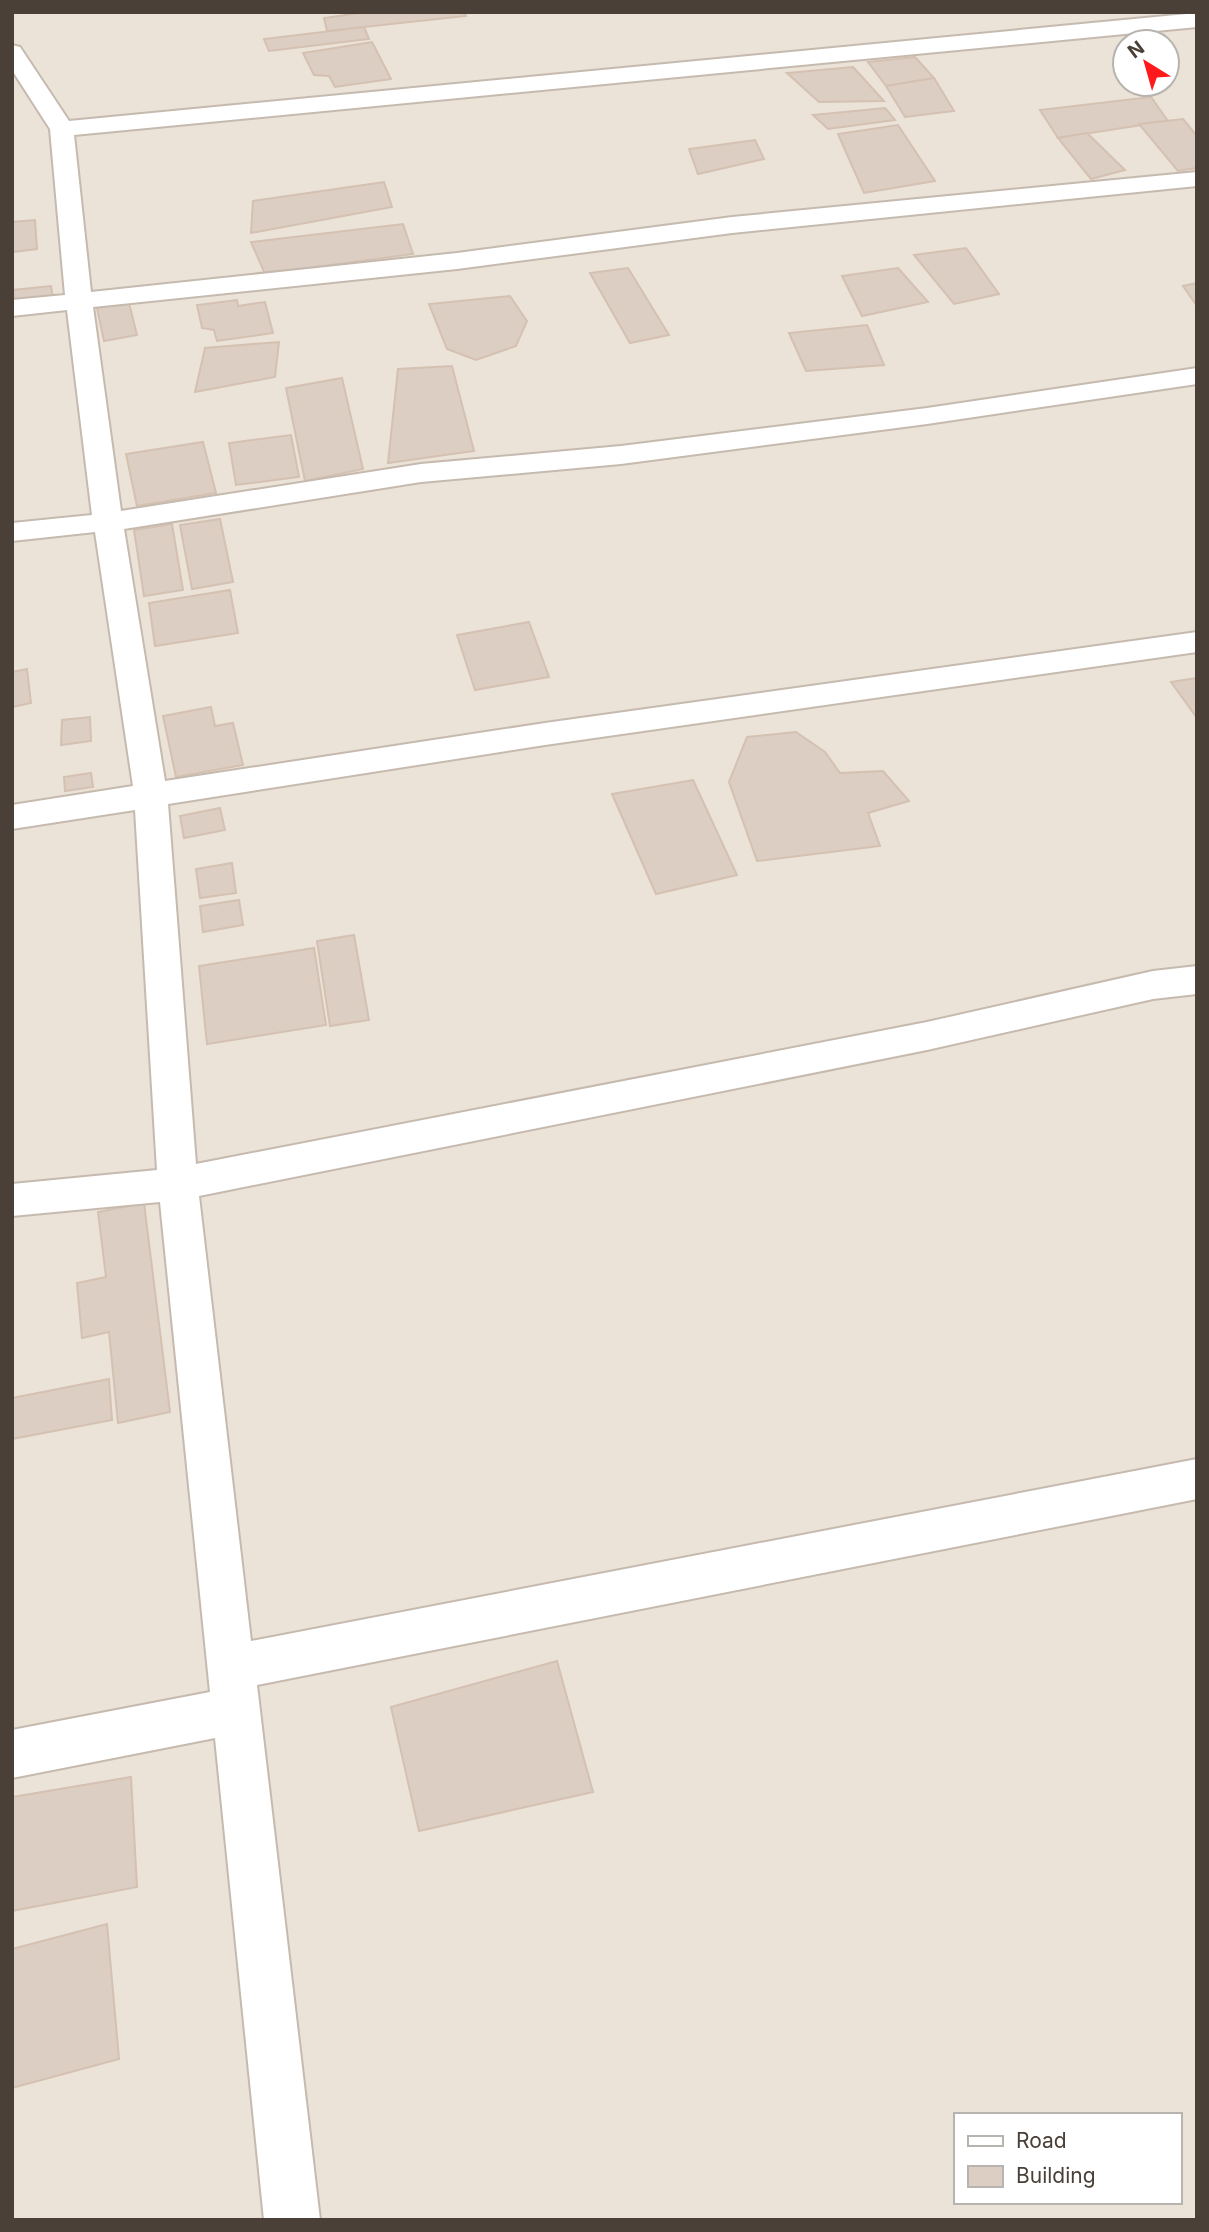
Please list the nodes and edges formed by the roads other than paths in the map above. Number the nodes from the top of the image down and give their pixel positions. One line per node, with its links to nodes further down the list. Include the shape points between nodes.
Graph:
1 (1197, 20): 3 (street)
2 (12, 52): 3 (street)
3 (62, 129): 5 (street)
4 (1197, 179): 5 (street, via 732,225 457,261)
5 (79, 300): 6 (street); 8 (street)
6 (12, 309)
7 (1197, 376): 8 (street, via 661,450 421,473)
8 (108, 522): 9 (street); 11 (street)
9 (12, 532)
10 (1197, 642): 11 (street, via 887,684)
11 (150, 796): 12 (street); 14 (street)
12 (12, 817)
13 (1197, 980): 14 (street, via 1153,985 927,1036)
14 (178, 1184): 15 (street); 17 (street)
15 (12, 1200)
16 (1197, 1479): 17 (street)
17 (234, 1688): 18 (street); 19 (street)
18 (12, 1754)
19 (292, 2220)

